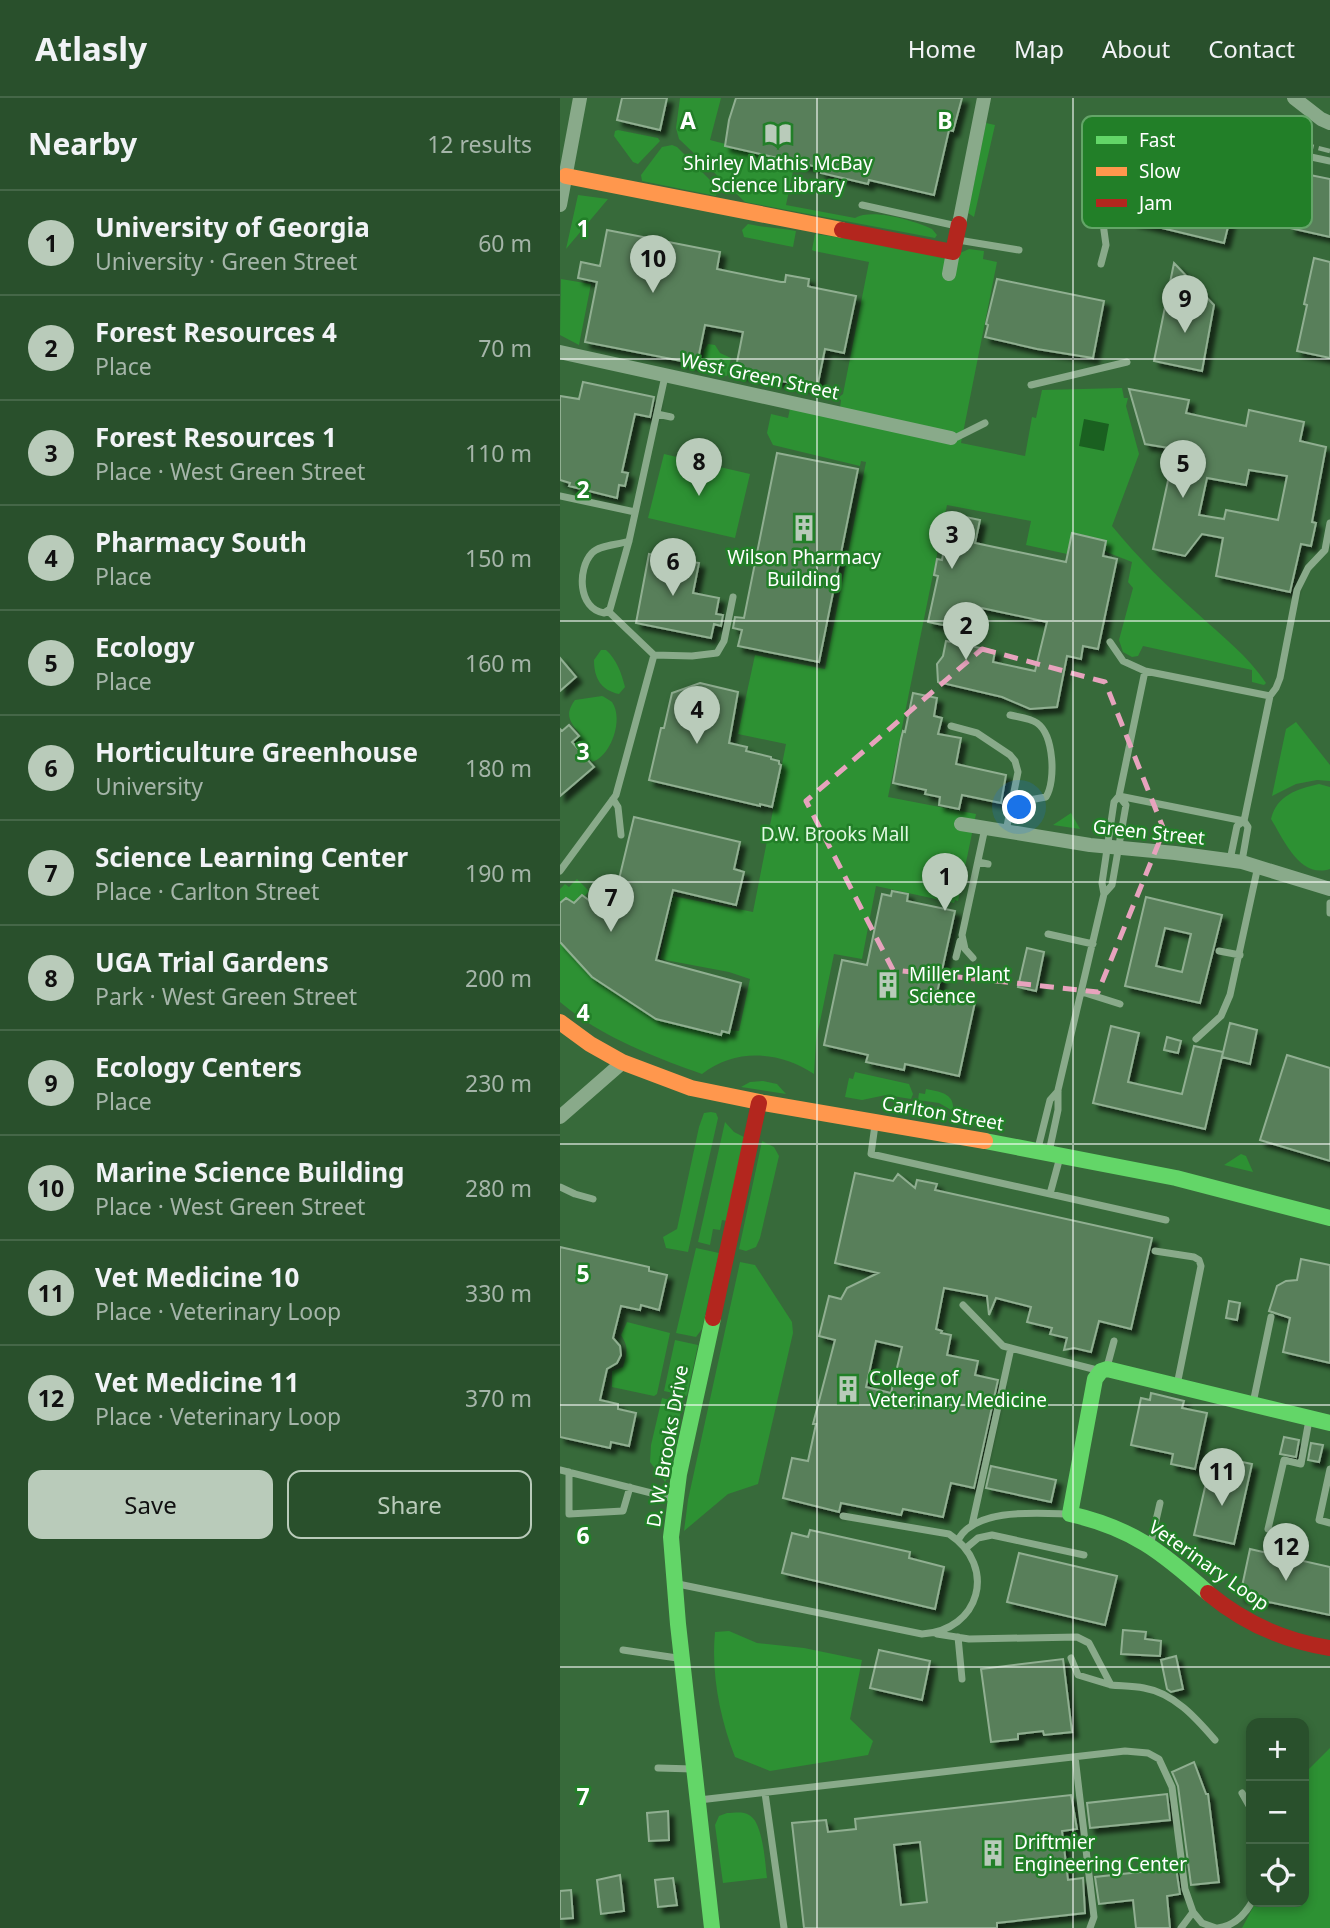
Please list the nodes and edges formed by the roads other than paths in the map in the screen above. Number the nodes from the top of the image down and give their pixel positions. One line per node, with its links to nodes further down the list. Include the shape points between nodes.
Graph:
1 (580, 98): 7 (street)
2 (984, 98): 11 (street)
3 (1294, 98): 4 (street)
4 (1330, 123)
5 (1312, 157): 6 (lane)
6 (1330, 161)
7 (566, 176): 8 (street); 11 (street)
8 (560, 205)
9 (862, 205): 11 (lane)
10 (1104, 228): 13 (lane, via 1106,245)
11 (956, 236): 12 (lane); 14 (street)
12 (1020, 250)
13 (1101, 264)
14 (948, 274)
15 (560, 352): 17 (street, West Green Street)
16 (1128, 362): 18 (lane)
17 (666, 375): 19 (lane); 22 (street, West Green Street)
18 (1031, 385)
19 (657, 414): 20 (lane); 24 (lane)
20 (671, 417)
21 (985, 423): 22 (lane)
22 (951, 438)
23 (560, 496): 24 (lane)
24 (635, 512): 26 (lane)
25 (1330, 523): 32 (lane, via 1325,550 1297,588 1280,678)
26 (629, 541): 28 (lane); 28 (lane, via 594,551 585,567 582,585 586,599 598,612)
27 (733, 597): 30 (lane, via 717,653)
28 (608, 611): 30 (lane)
29 (1110, 642): 31 (lane, via 1123,661)
30 (654, 655): 36 (lane)
31 (1144, 671): 32 (lane); 35 (lane)
32 (1270, 696): 38 (lane)
33 (1010, 715): 37 (lane, via 1043,729 1051,763 1046,797)
34 (951, 726): 37 (lane, via 977,733 1013,758 1018,771)
35 (1119, 796): 38 (lane); 43 (lane, via 1114,802)
36 (613, 799): 42 (lane); 48 (lane)
37 (1010, 808): 41 (lane)
38 (1244, 821): 44 (lane, via 1237,826)
39 (961, 824): 40 (street, Green Street)
40 (985, 828): 41 (street, Green Street); 45 (lane)
41 (1006, 832): 43 (street, Green Street)
42 (621, 835)
43 (1113, 848): 44 (street, Green Street); 52 (lane, via 1102,883 1104,894)
44 (1236, 861): 47 (street, Green Street)
45 (978, 862): 46 (lane); 50 (lane)
46 (988, 864)
47 (1258, 865): 49 (street, Green Street); 54 (lane)
48 (560, 871)
49 (1330, 889)
50 (962, 934): 55 (lane); 56 (lane, via 965,949)
51 (1048, 934): 52 (lane)
52 (1093, 944): 57 (lane)
53 (1219, 951): 54 (lane)
54 (1240, 955): 60 (lane, via 1221,1016)
55 (956, 957)
56 (973, 958)
57 (1082, 992): 58 (lane); 62 (lane)
58 (1120, 1004)
59 (560, 1022): 61 (street, Carlton Street)
60 (1196, 1039)
61 (623, 1062): 63 (street, Carlton Street, via 695,1089); 64 (street)
62 (1058, 1090): 66 (lane); 66 (lane, via 1050,1100)
63 (759, 1103): 65 (street, Carlton Street); 85 (street, D. W. Brooks Drive)
64 (560, 1117)
65 (876, 1122): 66 (street, Carlton Street); 68 (lane, via 871,1154)
66 (1049, 1152): 68 (lane); 70 (street, Carlton Street, via 1197,1182)
67 (560, 1186): 69 (lane)
68 (1050, 1194): 71 (lane)
69 (593, 1199)
70 (1330, 1218)
71 (1166, 1220)
72 (1156, 1251): 78 (lane, via 1194,1257 1201,1266)
73 (963, 1305): 76 (lane, via 1003,1346)
74 (1271, 1317): 79 (lane)
75 (1114, 1341): 77 (lane)
76 (1011, 1348): 77 (lane); 90 (lane)
77 (1104, 1370): 78 (street); 87 (street, via 1095,1379)
78 (1177, 1385): 79 (street)
79 (1253, 1404): 80 (street)
80 (1310, 1419): 81 (street); 91 (lane, via 1301,1464 1284,1460)
81 (1330, 1423)
82 (1330, 1469): 89 (lane, via 1319,1520)
83 (564, 1471): 84 (lane); 84 (lane, via 569,1514 623,1511)
84 (630, 1487): 85 (lane)
85 (675, 1499): 96 (street, D. W. Brooks Drive)
86 (1160, 1503): 93 (lane)
87 (1070, 1514): 90 (lane, via 995,1516); 93 (street, Veterinary Loop)
88 (843, 1516): 92 (lane, via 949,1534)
89 (1330, 1522)
90 (972, 1525): 92 (lane)
91 (1268, 1529)
92 (958, 1540): 94 (lane)
93 (1150, 1546): 99 (street, Veterinary Loop, via 1245,1618 1291,1641)
94 (966, 1548): 95 (lane, via 978,1538 992,1535); 97 (lane, via 976,1569 974,1600 962,1618)
95 (1084, 1555)
96 (673, 1583): 97 (lane); 101 (street, D. W. Brooks Drive)
97 (933, 1633): 98 (lane)
98 (958, 1637): 103 (lane); 104 (lane, via 1077,1637 1089,1643)
99 (1330, 1648)
100 (624, 1650): 101 (lane)
101 (681, 1658): 108 (street, D. W. Brooks Drive)
102 (1071, 1658): 104 (lane, via 1078,1675)
103 (962, 1679)
104 (1111, 1685): 105 (lane, via 1146,1688 1174,1701 1195,1716)
105 (1215, 1740)
106 (1075, 1757): 109 (lane); 114 (lane, via 1130,1751 1159,1759 1172,1787 1185,1889); 117 (lane, via 1094,1917)
107 (658, 1768): 108 (lane)
108 (694, 1769): 111 (street, D. W. Brooks Drive)
109 (765, 1793): 111 (lane); 116 (lane)
110 (1242, 1793): 112 (lane)
111 (698, 1800): 115 (street, D. W. Brooks Drive)
112 (1246, 1800)
113 (1249, 1907): 119 (lane, via 1232,1924)
114 (1193, 1912): 118 (lane); 119 (lane, via 1202,1923)
115 (712, 1928)
116 (784, 1928)
117 (1090, 1928)
118 (1181, 1928)
119 (1217, 1928)

